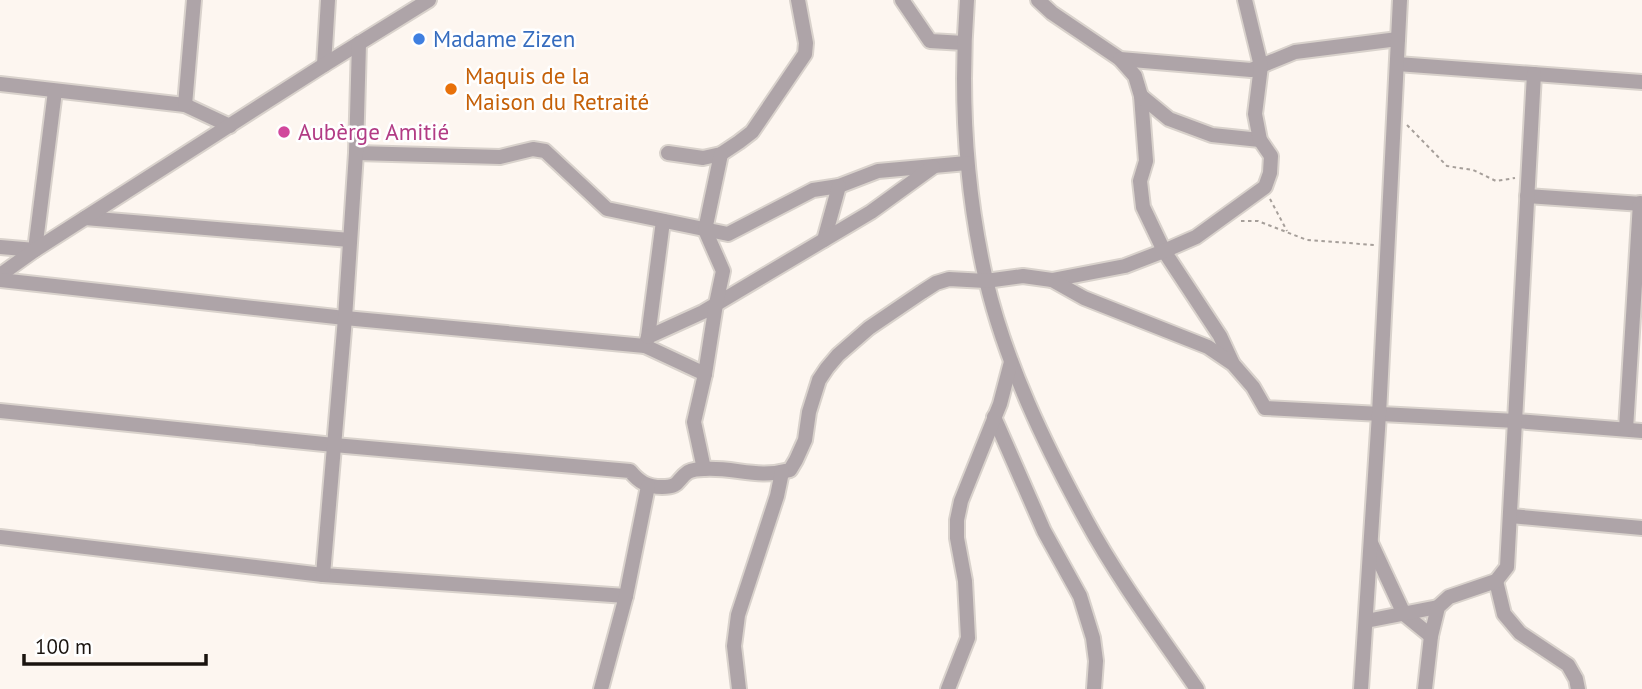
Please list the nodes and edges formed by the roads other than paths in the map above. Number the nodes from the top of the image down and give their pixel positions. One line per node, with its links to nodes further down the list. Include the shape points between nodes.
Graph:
1 (194, 0): 22 (street)
2 (328, 0): 15 (street)
3 (429, 0): 11 (street)
4 (797, 0): 27 (street, via 805,54 751,132)
5 (902, 0): 12 (street, via 930,41)
6 (967, 0): 12 (street)
7 (1038, 0): 13 (street)
8 (1245, 0): 16 (street)
9 (1400, 0): 10 (street)
10 (1398, 39): 14 (street); 16 (street, via 1295,52)
11 (359, 43): 15 (street); 25 (street)
12 (964, 43): 28 (street)
13 (1120, 60): 16 (street, via 1251,70); 21 (street, via 1135,76)
14 (1397, 64): 17 (street); 52 (street)
15 (324, 65): 23 (street)
16 (1261, 66): 24 (street, via 1255,114)
17 (1534, 74): 18 (street); 31 (street)
18 (1642, 82)
19 (0, 84): 20 (street)
20 (55, 91): 22 (street); 39 (street)
21 (1141, 96): 24 (street, via 1169,119 1212,135); 40 (street, via 1146,161 1140,181 1143,207)
22 (185, 106): 23 (street)
23 (230, 126): 33 (street)
24 (1260, 140): 40 (street, via 1271,156 1265,187 1196,237)
25 (356, 153): 34 (street, via 499,157 533,149 545,151 607,209); 36 (street)
26 (668, 153): 27 (street, via 703,158)
27 (721, 154): 35 (street)
28 (967, 163): 29 (street); 43 (street)
29 (934, 166): 30 (street, via 878,171); 37 (street)
30 (839, 186): 35 (street, via 813,190 728,234); 37 (street)
31 (1528, 196): 32 (street); 54 (street)
32 (1641, 204): 46 (street)
33 (85, 218): 36 (street); 39 (street)
34 (663, 221): 35 (street); 47 (street)
35 (705, 230): 44 (street, via 723,271)
36 (350, 240): 45 (street)
37 (824, 240): 44 (street)
38 (0, 247): 39 (street)
39 (35, 250): 41 (street)
40 (1164, 251): 42 (street, via 1125,266); 49 (street)
41 (0, 278): 45 (street)
42 (1052, 280): 43 (street, via 1023,276); 49 (street, via 1084,298 1208,347)
43 (986, 281): 48 (street); 59 (street, via 936,283 838,355 819,380 796,460 790,470)
44 (716, 304): 47 (street); 50 (street)
45 (345, 318): 47 (street); 57 (street)
46 (1638, 319): 55 (street)
47 (646, 342): 50 (street)
48 (1011, 362): 53 (street); 76 (street, via 1087,522)
49 (1233, 364): 52 (street, via 1265,408)
50 (705, 374): 58 (street, via 694,422)
51 (0, 411): 57 (street)
52 (1379, 414): 54 (street); 64 (street)
53 (994, 417): 74 (street, via 957,520 968,638); 75 (street, via 1044,531 1080,596 1093,638)
54 (1516, 421): 55 (street); 61 (street)
55 (1626, 429): 56 (street)
56 (1642, 430)
57 (334, 445): 60 (street, via 630,471); 65 (street)
58 (704, 469): 59 (street); 60 (street, via 689,471 677,485)
59 (782, 472): 73 (street, via 738,615 734,646)
60 (648, 486): 67 (street)
61 (1511, 516): 62 (street); 66 (street, via 1507,567)
62 (1642, 528)
63 (0, 537): 65 (street)
64 (1371, 541): 69 (street); 70 (street)
65 (323, 575): 67 (street)
66 (1496, 581): 68 (street, via 1448,597); 79 (street, via 1504,614 1520,633 1568,665)
67 (626, 596): 72 (street)
68 (1438, 607): 69 (street); 71 (street)
69 (1404, 614): 70 (street); 71 (street)
70 (1366, 621): 77 (street)
71 (1432, 636): 78 (street)
72 (601, 689)
73 (738, 689)
74 (948, 689)
75 (1094, 689)
76 (1197, 689)
77 (1361, 689)
78 (1426, 689)
79 (1578, 689)

